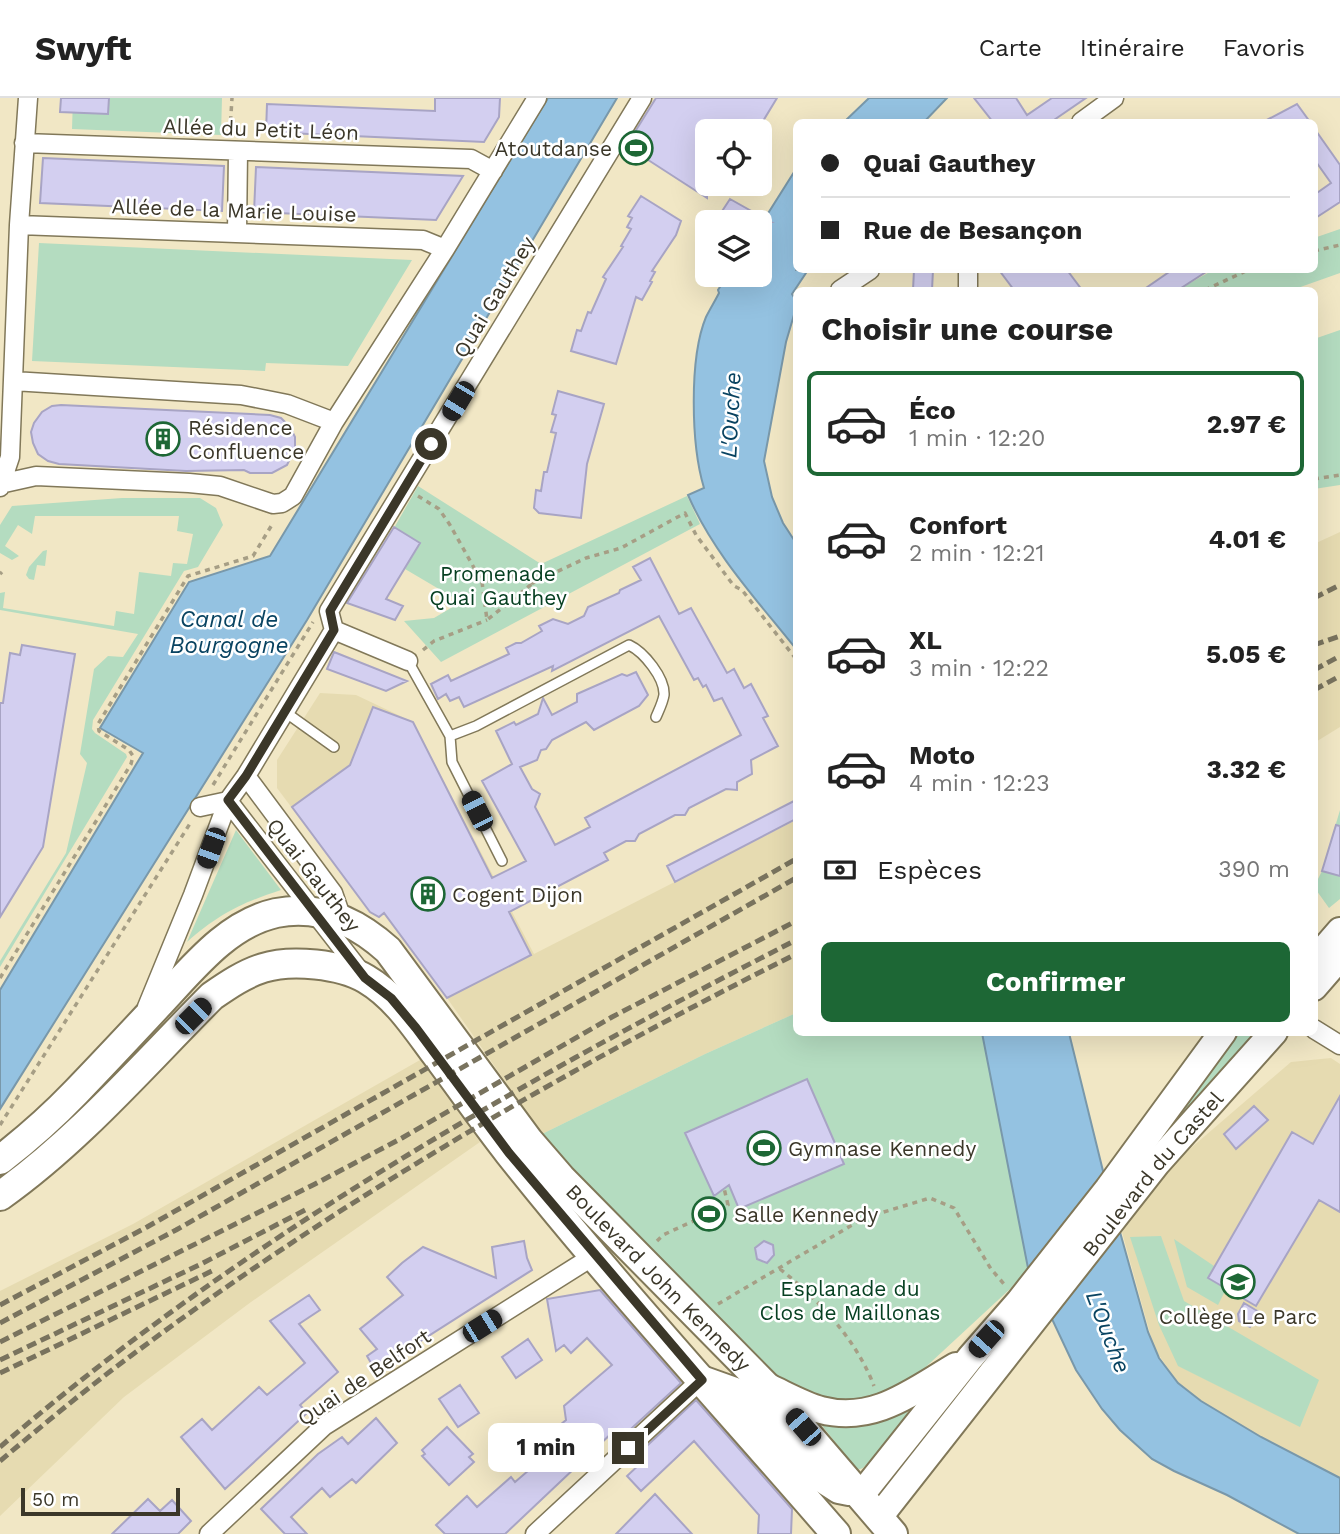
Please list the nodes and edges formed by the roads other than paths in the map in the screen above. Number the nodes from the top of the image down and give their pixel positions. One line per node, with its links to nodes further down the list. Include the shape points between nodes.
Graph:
1 (28, 98): 6 (street)
2 (537, 98): 8 (street)
3 (642, 98): 18 (street, Quai Gauthey, via 330,611)
4 (1114, 98): 5 (street)
5 (1085, 119)
6 (24, 143): 7 (street, Allée du Petit Léon); 9 (street)
7 (238, 151): 8 (street, Allée du Petit Léon, via 471,159); 10 (street)
8 (493, 171): 11 (street)
9 (19, 225): 10 (street, Allée de la Marie Louise); 14 (street)
10 (237, 233): 11 (street, Allée de la Marie Louise, via 423,240)
11 (445, 249): 16 (street)
12 (866, 273): 13 (street)
13 (844, 287)
14 (8, 331): 15 (street)
15 (13, 381): 16 (street, via 241,395 287,404); 17 (street, via 10,457)
16 (334, 422): 17 (street, via 293,496 273,504 220,486 189,483 36,475)
17 (0, 485)
18 (334, 630): 19 (street); 20 (street, Quai Gauthey)
19 (408, 661): 22 (lane)
20 (285, 712): 23 (lane); 24 (street, Quai Gauthey)
21 (656, 717): 22 (lane, via 664,688 646,656 629,645)
22 (450, 736): 27 (lane, via 452,762)
23 (334, 747)
24 (246, 776): 25 (street, Quai Gauthey); 29 (street, Quai Gauthey, via 333,894)
25 (228, 800): 26 (street); 28 (street, Quai Gauthey); 38 (street, Quai Gauthey)
26 (200, 807)
27 (502, 861)
28 (313, 912): 29 (main road); 35 (street, Quai Gauthey); 38 (main road, via 276,913 229,934)
29 (342, 919): 37 (main road, via 366,930 388,950)
30 (1340, 919): 32 (main road)
31 (1340, 931): 33 (main road)
32 (1318, 937)
33 (1318, 956)
34 (1340, 957): 36 (main road)
35 (365, 978): 37 (main road); 44 (main road, via 328,965 265,967 239,978 212,996 64,1145)
36 (1318, 982)
37 (425, 1020): 45 (main road, Boulevard John Kennedy, via 509,1153); 49 (main road, Boulevard John Kennedy, via 561,1178)
38 (141, 1023): 43 (main road, via 73,1095)
39 (1318, 1031): 42 (street)
40 (1270, 1036): 46 (main road, Boulevard du Castel, via 1191,1123 1116,1216)
41 (1217, 1038): 46 (main road, Boulevard du Castel)
42 (1340, 1045)
43 (0, 1160)
44 (0, 1196)
45 (595, 1255): 48 (main road, Boulevard John Kennedy); 53 (street, Quai de Belfort, via 324,1426)
46 (1033, 1296): 47 (main road, Boulevard du Castel); 50 (main road, Boulevard du Castel)
47 (970, 1357): 49 (main road, via 883,1408 854,1413 818,1409); 51 (main road, Boulevard du Castel)
48 (702, 1380): 51 (main road, via 746,1396 802,1461 839,1489); 54 (street); 55 (main road, Boulevard John Kennedy)
49 (766, 1386): 51 (main road, Boulevard John Kennedy)
50 (904, 1488): 51 (main road); 52 (main road, Boulevard du Castel)
51 (860, 1495): 52 (main road, Boulevard John Kennedy); 56 (main road)
52 (878, 1529)
53 (209, 1534)
54 (536, 1534)
55 (836, 1534)
56 (851, 1534)

